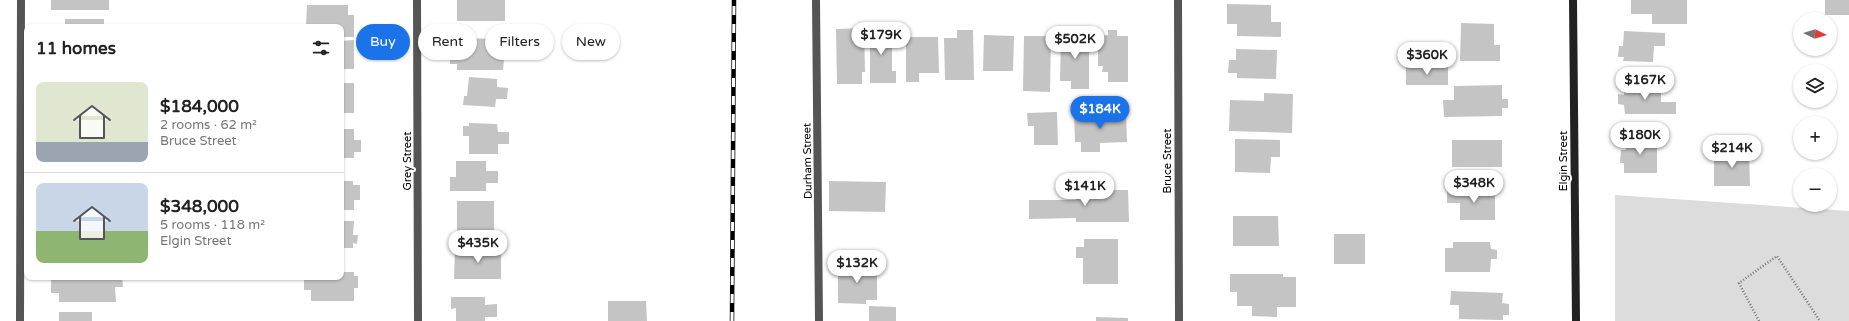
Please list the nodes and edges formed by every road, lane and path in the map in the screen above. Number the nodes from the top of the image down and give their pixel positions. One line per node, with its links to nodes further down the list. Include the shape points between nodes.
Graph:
1 (21, 0): 6 (street)
2 (417, 0): 7 (street, Grey Street)
3 (816, 0): 8 (street, Durham Street)
4 (1178, 0): 9 (street, Bruce Street)
5 (1573, 0): 10 (main road, Elgin Street)
6 (20, 321)
7 (418, 321)
8 (819, 321)
9 (1179, 321)
10 (1576, 321)
11 (1759, 321): 12 (path, via 1739,283 1777,256)
12 (1820, 321)

